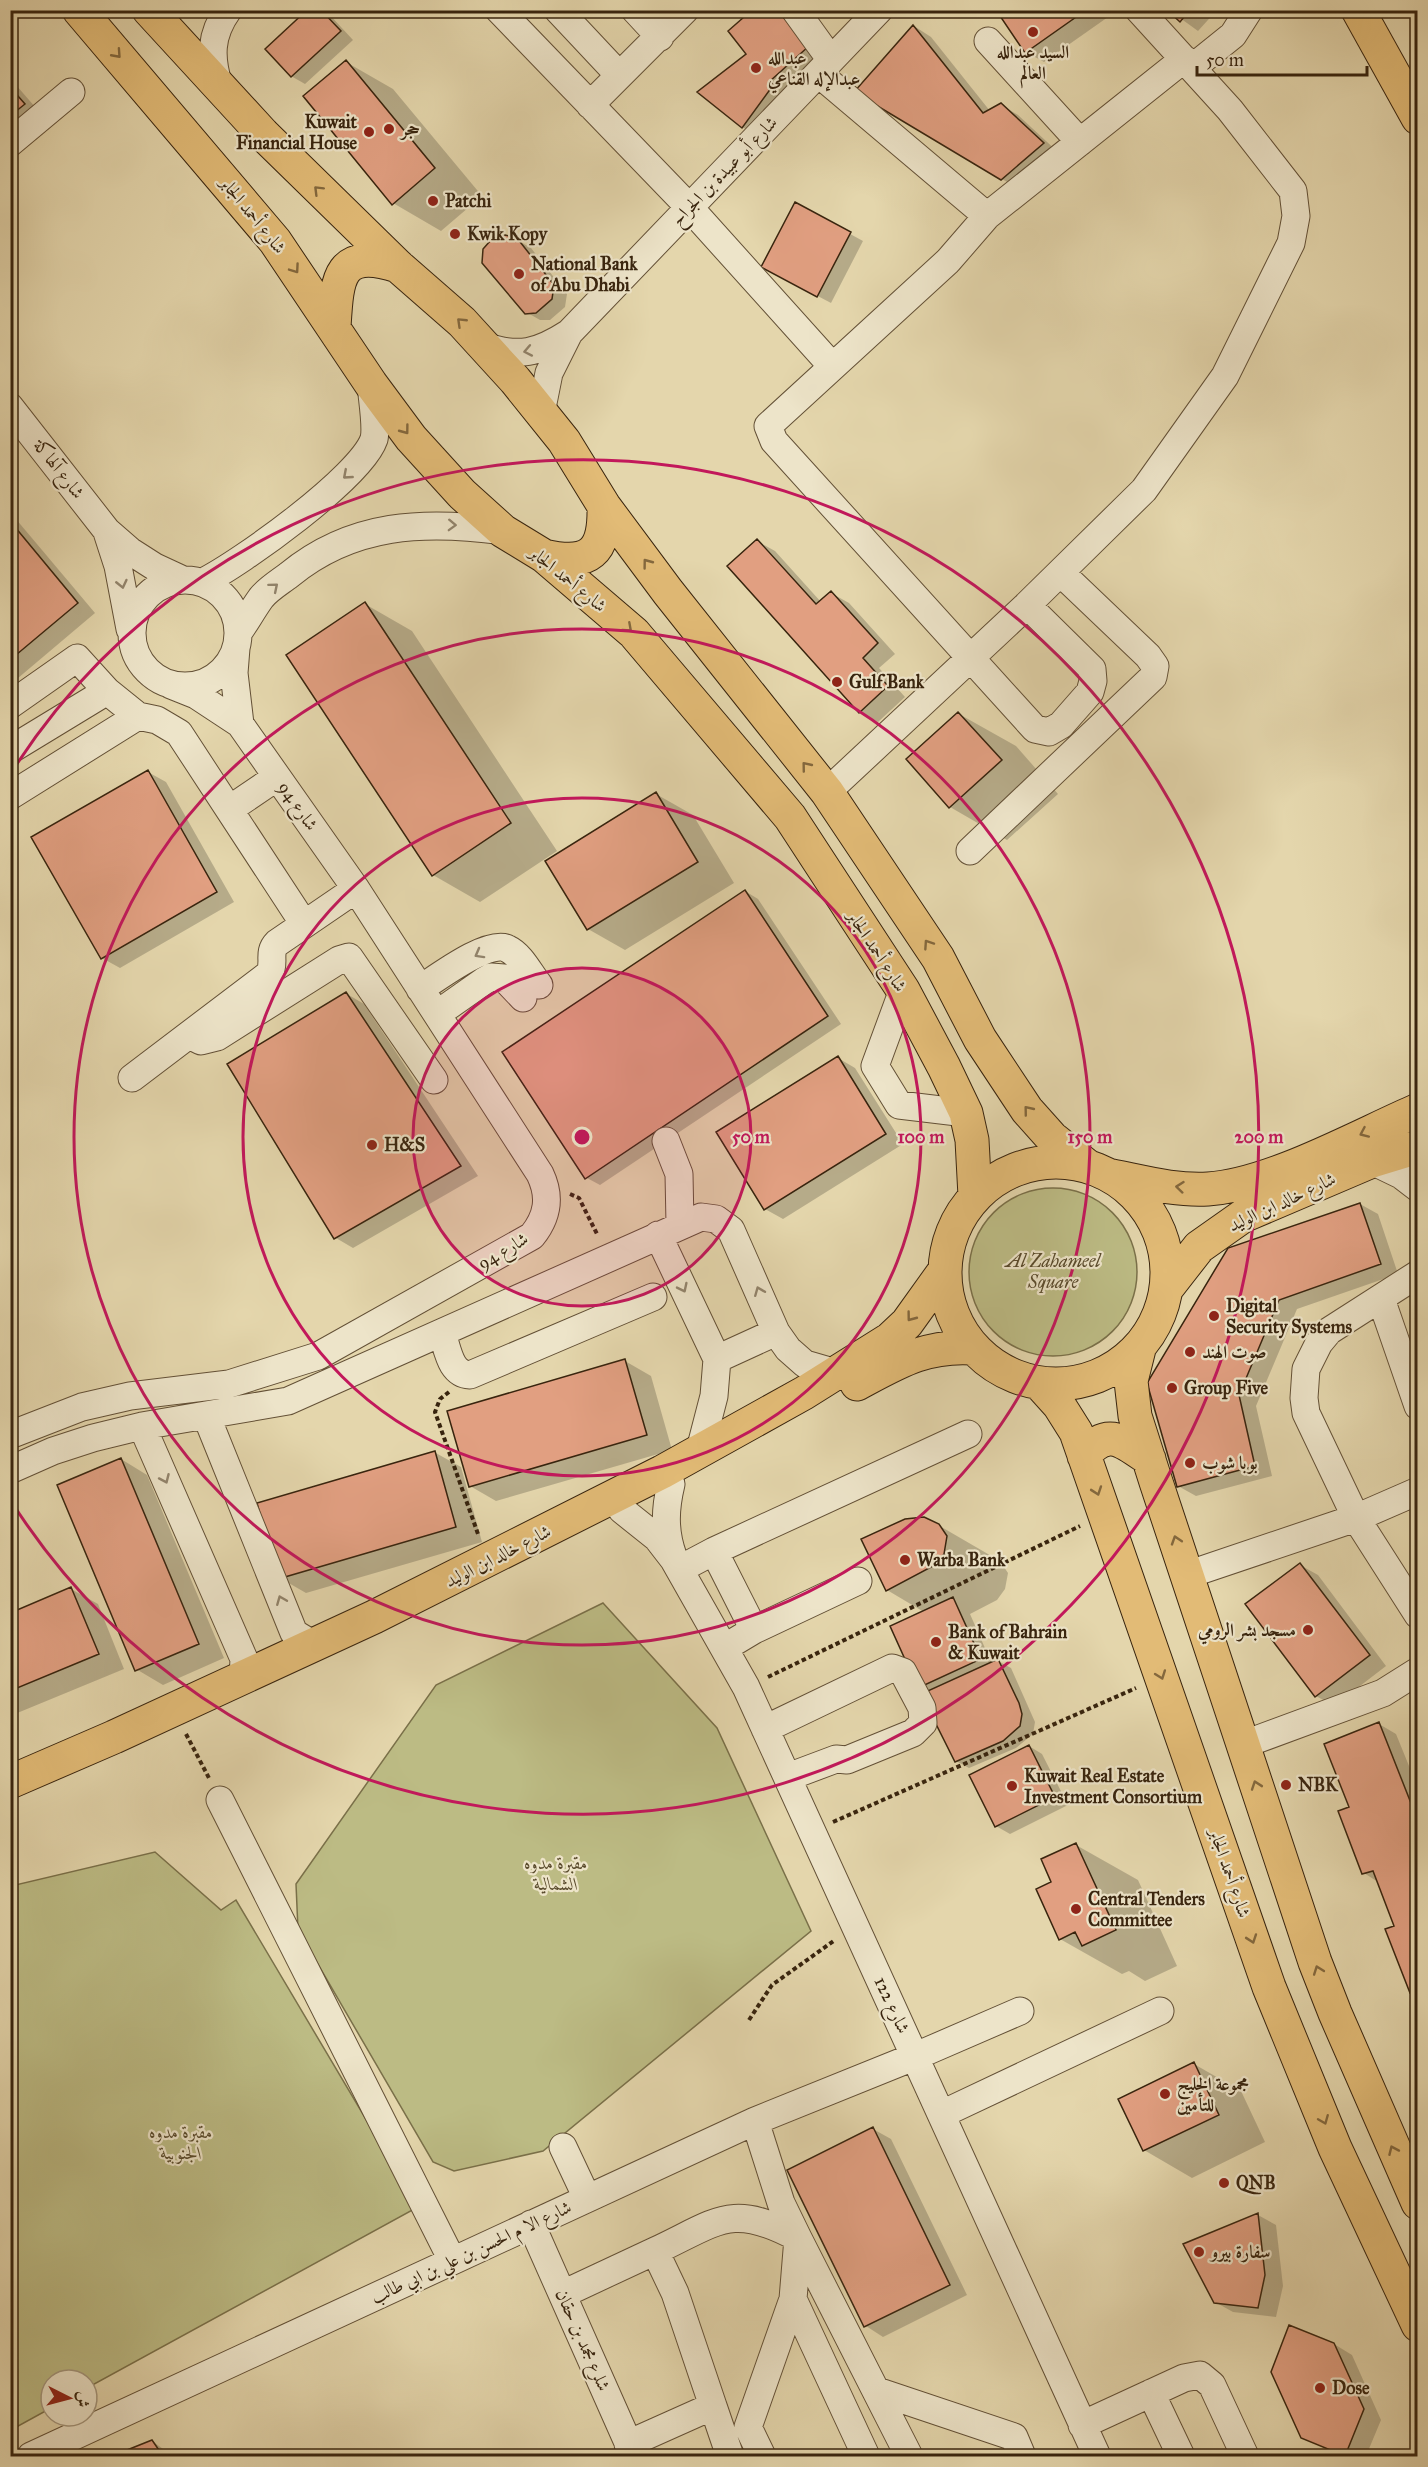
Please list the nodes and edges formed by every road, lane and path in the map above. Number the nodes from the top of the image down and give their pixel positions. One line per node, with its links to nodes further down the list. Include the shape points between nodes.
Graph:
1 (78, 10): 27 (main road, شارع أحمد الجابر, one-way to 27, via 275,241)
2 (149, 10): 18 (main road)
3 (228, 10): 18 (street, via 218,24 212,44 212,66)
4 (499, 10): 20 (street)
5 (558, 10): 17 (street)
6 (635, 10): 13 (street)
7 (685, 10): 13 (street)
8 (795, 10): 16 (street)
9 (879, 10): 16 (street, شارع أبو عبيدة بن الجراح)
10 (1139, 10): 15 (street)
11 (1249, 10): 15 (street, via 1233,35)
12 (1358, 10): 21 (main road)
13 (660, 37): 17 (street)
14 (988, 41): 22 (street)
15 (1188, 63): 22 (street); 38 (street, via 1293,191 1296,216 1291,243 1226,376 1144,490)
16 (825, 67): 24 (street, شارع أبو عبيدة بن الجراح); 25 (street)
17 (619, 75): 20 (street)
18 (219, 86): 26 (main road, one-way to 18, via 279,151)
19 (71, 92): 23 (street)
20 (590, 105): 24 (street)
21 (1418, 118)
22 (1080, 142): 25 (street)
23 (10, 143)
24 (689, 207): 28 (street, شارع أبو عبيدة بن الجراح); 30 (street)
25 (987, 216): 30 (street, via 948,261)
26 (398, 266): 27 (main road, via 364,259 348,266 340,278); 29 (main road, one-way to 26)
27 (334, 327): 31 (main road, شارع أحمد الجابر)
28 (569, 333): 29 (street, شارع أبو عبيدة بن الجراح, one-way to 29, via 530,352 506,354); 33 (street, شارع أبو عبيدة بن الجراح, via 549,373)
29 (484, 346): 33 (main road)
30 (832, 366): 43 (street, via 768,426 774,441)
31 (371, 384): 36 (main road, شارع أحمد الجابر, one-way to 36, via 411,438); 39 (street, one-way to 39, via 374,438 358,466 246,557)
32 (10, 407): 35 (street, شارع آلهاكة)
33 (541, 412): 34 (main road)
34 (604, 506): 37 (main road, via 603,539 595,552 579,560); 51 (main road, one-way to 34)
35 (107, 531): 39 (street, شارع آلهاكة, via 147,562); 41 (street, شارع آلهاكة, one-way to 41, via 127,602)
36 (502, 531): 37 (main road, شارع أحمد الجابر); 42 (street, one-way to 36, via 262,597 304,562 336,543 366,533 423,525)
37 (544, 556): 58 (main road, شارع أحمد الجابر, one-way to 58, via 634,633 790,817)
38 (1061, 573): 40 (street); 54 (street, via 1148,656 1155,666 1153,676)
39 (193, 581): 41 (street, via 169,582 145,598 137,610); 42 (street, via 225,597 237,620)
40 (1027, 605): 43 (street); 43 (street, via 1092,669 1094,681 1090,692 1061,725 1049,732 1035,729)
41 (131, 638): 44 (street, via 140,662)
42 (237, 640): 44 (street, via 227,666 211,679 192,686); 48 (street, شارع 94, via 234,673)
43 (971, 656): 51 (street)
44 (171, 685): 48 (street, شارع 94, via 196,695)
45 (107, 691): 46 (street, via 77,658); 47 (street); 49 (street)
46 (10, 705)
47 (138, 716): 52 (street); 53 (street, via 157,720 179,733)
48 (240, 724): 50 (street, شارع 94)
49 (10, 750)
50 (277, 777): 53 (street); 55 (street, شارع 94)
51 (827, 792): 61 (main road, one-way to 51, via 938,958)
52 (10, 796)
53 (230, 809): 56 (street)
54 (970, 851)
55 (356, 889): 56 (street); 57 (street, شارع 94)
56 (304, 924): 60 (street, via 274,946 270,974)
57 (420, 989): 59 (street, شارع 94); 59 (street, one-way to 57, via 491,977 504,978 531,992 511,950 498,946 484,950)
58 (903, 990): 62 (main road, شارع أحمد الجابر); 66 (street, via 875,1066 899,1105)
59 (437, 1014): 71 (street, شارع 94)
60 (189, 1035): 63 (street); 64 (street, via 201,1041 217,1037 349,957)
61 (980, 1039): 62 (main road, via 980,1048 971,1064 962,1069); 70 (main road, one-way to 61, via 1052,1138 1027,1110)
62 (944, 1067): 66 (main road, شارع أحمد الجابر)
63 (132, 1078)
64 (434, 1080)
65 (1418, 1110): 70 (main road, شارع خالد ابن الوليد, one-way to 70, via 1238,1185 1182,1188)
66 (966, 1113): 73 (main road, شارع أحمد الجابر, via 972,1140)
67 (660, 1145): 74 (street, via 679,1174)
68 (1418, 1147): 69 (main road, شارع خالد ابن الوليد)
69 (1372, 1161): 72 (street); 78 (main road, شارع خالد ابن الوليد, via 1243,1216 1198,1247)
70 (1099, 1171): 73 (main road, شارع خالد ابن الوليد, via 1062,1161 1038,1163 1015,1169); 78 (main road, via 1133,1192 1162,1236)
71 (546, 1188): 75 (path, via 579,1198); 93 (street, شارع 94, via 547,1207 542,1224 531,1236 318,1356 230,1384 130,1396 82,1407)
72 (1418, 1188)
73 (975, 1196): 76 (main road, شارع خالد ابن الوليد, via 949,1243)
74 (668, 1230): 75 (street); 81 (street, one-way to 74, via 731,1230 716,1219 701,1216); 85 (street, one-way to 85)
75 (608, 1260): 82 (street)
76 (945, 1270): 83 (main road, via 952,1312); 86 (main road, شارع خالد ابن الوليد, one-way to 86, via 899,1331)
77 (1418, 1274): 80 (street)
78 (1167, 1288): 84 (main road, via 1152,1331)
79 (653, 1297): 87 (street, via 470,1375)
80 (1381, 1299): 89 (street); 102 (street, via 1329,1331 1311,1355 1304,1383 1306,1413)
81 (776, 1332): 85 (street); 86 (street, via 796,1359)
82 (442, 1334): 87 (street, via 455,1370); 90 (street, via 288,1401)
83 (973, 1348): 88 (main road, via 1004,1372); 98 (main road, شارع خالد ابن الوليد, via 949,1346 914,1354)
84 (1139, 1349): 88 (main road, via 1104,1375 1063,1385); 96 (main road, via 1131,1382 1135,1416)
85 (717, 1359): 94 (street, via 714,1396)
86 (836, 1373): 94 (main road, شارع خالد ابن الوليد)
87 (461, 1375): 103 (path, via 453,1389 440,1399 435,1412)
88 (1041, 1385): 95 (main road, شارع أحمد الجابر, via 1076,1432)
89 (1418, 1406)
90 (206, 1416): 91 (street); 110 (street, one-way to 90, via 294,1633)
91 (142, 1426): 97 (street, via 52,1451); 114 (street, one-way to 114, via 244,1659)
92 (968, 1434): 104 (street)
93 (10, 1435)
94 (700, 1450): 110 (main road, شارع خالد ابن الوليد, via 446,1582)
95 (1084, 1456): 96 (main road, via 1095,1442 1107,1438 1125,1443); 101 (main road, شارع أحمد الجابر, one-way to 101)
96 (1149, 1459): 106 (main road, one-way to 96)
97 (10, 1470)
98 (671, 1484): 100 (main road, شارع خالد ابن الوليد); 105 (street, شارع 122, via 666,1528)
99 (1418, 1491): 102 (street)
100 (622, 1510): 105 (street, شارع 122, via 657,1538); 116 (main road, شارع خالد ابن الوليد, via 349,1651)
101 (1105, 1515): 113 (main road, شارع أحمد الجابر, one-way to 113); 115 (path)
102 (1356, 1518): 106 (street); 108 (street)
103 (478, 1535)
104 (714, 1551): 105 (street); 109 (street)
105 (677, 1564): 111 (street, شارع 122)
106 (1187, 1575): 118 (main road)
107 (858, 1581): 109 (street)
108 (1418, 1616)
109 (754, 1630): 111 (street)
110 (314, 1645): 114 (main road, شارع خالد ابن الوليد)
111 (724, 1648): 115 (street, شارع 122)
112 (1417, 1673): 118 (street, via 1383,1693)
113 (1161, 1677): 123 (path); 140 (main road, شارع أحمد الجابر, one-way to 140, via 1269,1987 1335,2148)
114 (243, 1678): 119 (main road, شارع خالد ابن الوليد)
115 (746, 1688): 117 (street, شارع 122)
116 (181, 1725): 121 (path); 122 (main road, شارع خالد ابن الوليد)
117 (765, 1728): 120 (street, شارع 122); 120 (street, via 892,1668 903,1672 922,1708 924,1723 913,1733 847,1760 837,1771)
118 (1242, 1744): 133 (main road, one-way to 118, via 1335,2013)
119 (10, 1782)
120 (792, 1784): 123 (street, شارع 122)
121 (220, 1800): 137 (street)
122 (10, 1801)
123 (813, 1831): 124 (street, شارع 122)
124 (856, 1926): 127 (path, via 772,1985); 128 (street, شارع 122)
125 (1020, 2011): 128 (street, شارع الا م الحسن بن علي بن ابي طالب)
126 (1160, 2011): 129 (street)
127 (749, 2020)
128 (916, 2056): 129 (street, شارع 122); 130 (street, شارع الا م الحسن بن علي بن ابي طالب)
129 (942, 2114): 144 (street, شارع 122)
130 (755, 2121): 132 (street, شارع الا م الحسن بن علي بن ابي طالب); 135 (street, via 781,2203)
131 (563, 2147): 132 (street)
132 (587, 2198): 134 (street, شارع الا م الحسن بن علي بن ابي طالب)
133 (1418, 2204)
134 (531, 2224): 137 (street, شارع الا م الحسن بن علي بن ابي طالب); 138 (street, شلرع مجمد بن حقان)
135 (798, 2238): 136 (street, via 772,2224 744,2216 720,2220); 139 (street); 141 (street)
136 (656, 2251): 138 (street); 143 (street, via 675,2293)
137 (452, 2260): 146 (street, شارع الا م الحسن بن علي بن ابي طالب)
138 (563, 2294): 145 (street, شلرع مجمد بن حقان)
139 (793, 2299): 148 (street, via 748,2427); 149 (street)
140 (1418, 2325)
141 (878, 2391): 150 (street); 151 (street, via 1014,2437)
142 (1151, 2393): 144 (street); 153 (street); 154 (street, via 1192,2375 1207,2379)
143 (713, 2406): 145 (street); 147 (street)
144 (1082, 2425): 152 (street, شارع 122)
145 (631, 2450)
146 (31, 2457)
147 (730, 2457)
148 (762, 2457)
149 (866, 2457)
150 (909, 2457)
151 (1022, 2457)
152 (1097, 2457)
153 (1180, 2457)
154 (1245, 2457)

